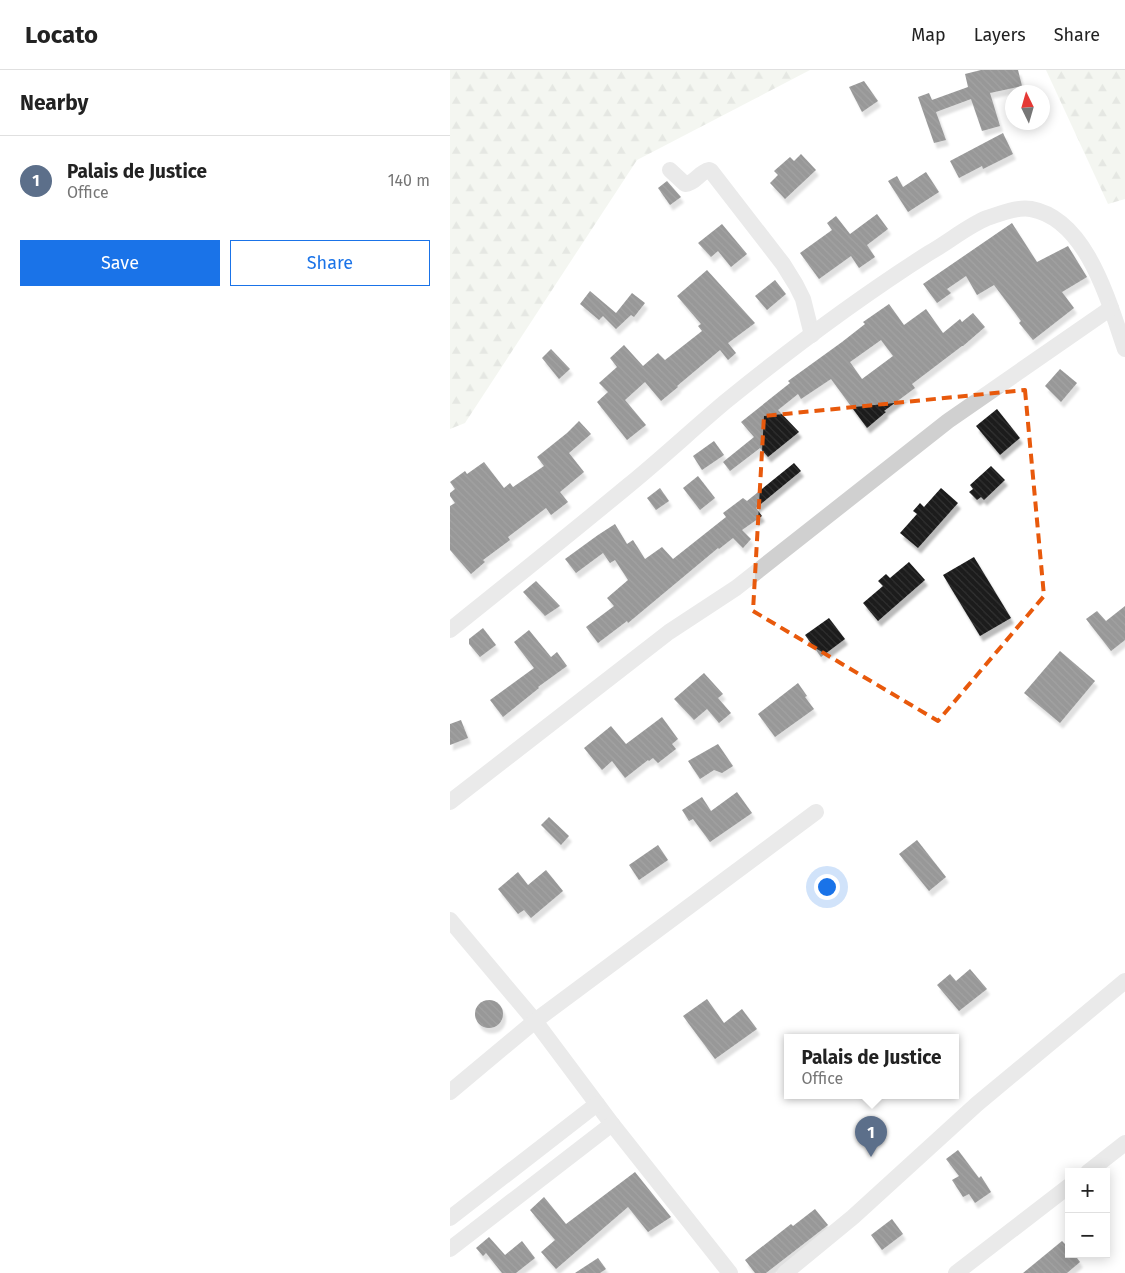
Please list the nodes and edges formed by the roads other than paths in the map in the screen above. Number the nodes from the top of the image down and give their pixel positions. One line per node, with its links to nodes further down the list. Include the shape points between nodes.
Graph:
1 (670, 170): 3 (street, via 685,184 691,183 704,171 711,171 796,285)
2 (1111, 308): 3 (street, via 1092,263 1067,228 1041,212 1012,210 985,219 952,239); 4 (street); 6 (street, via 948,421 736,588 669,632)
3 (812, 335): 5 (street)
4 (1125, 349)
5 (450, 630)
6 (450, 802)
7 (816, 812): 10 (street)
8 (450, 920): 10 (street)
9 (1125, 981): 20 (street, via 977,1104 853,1217)
10 (535, 1021): 11 (street); 12 (street)
11 (450, 1092)
12 (597, 1104): 13 (street); 17 (street)
13 (612, 1124): 18 (street); 19 (street)
14 (1125, 1143): 15 (street)
15 (1093, 1168)
16 (1065, 1189): 21 (street)
17 (450, 1218)
18 (450, 1249)
19 (730, 1273)
20 (785, 1273)
21 (956, 1273)

